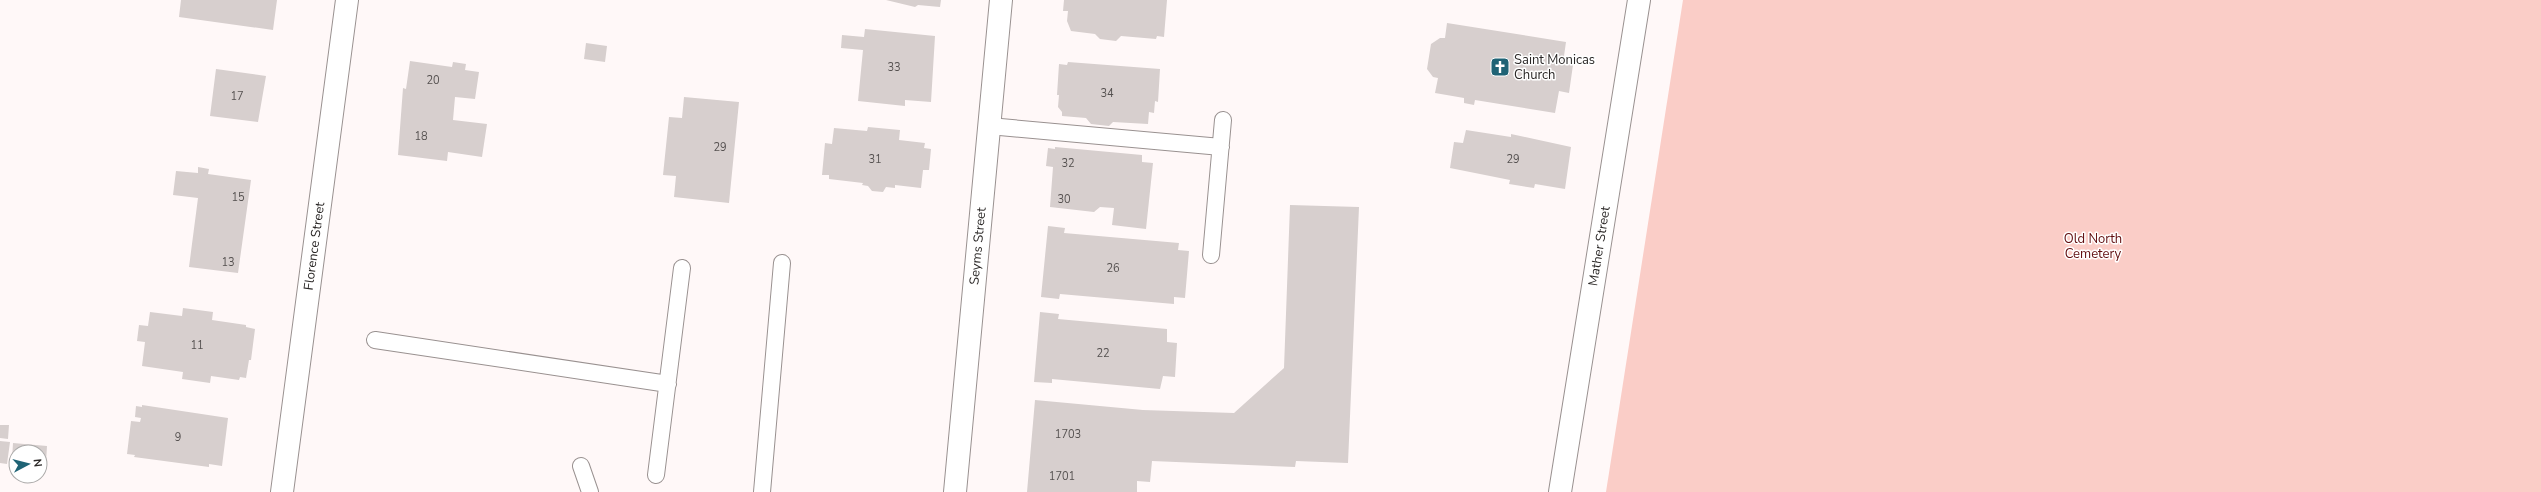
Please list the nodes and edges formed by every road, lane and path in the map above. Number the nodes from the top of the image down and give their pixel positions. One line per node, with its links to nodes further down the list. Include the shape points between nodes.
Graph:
1 (347, 0): 15 (street, Florence Street)
2 (1001, 0): 5 (street, Seyms Street)
3 (1639, 0): 18 (street, Mather Street)
4 (1223, 120): 6 (lane)
5 (989, 126): 6 (lane); 17 (street, Seyms Street)
6 (1221, 147): 7 (lane)
7 (1211, 255)
8 (782, 263): 14 (lane)
9 (682, 268): 11 (lane)
10 (375, 340): 11 (lane)
11 (668, 384): 13 (lane)
12 (582, 466): 16 (lane)
13 (656, 475)
14 (762, 485)
15 (282, 492)
16 (590, 492)
17 (955, 492)
18 (1560, 492)

